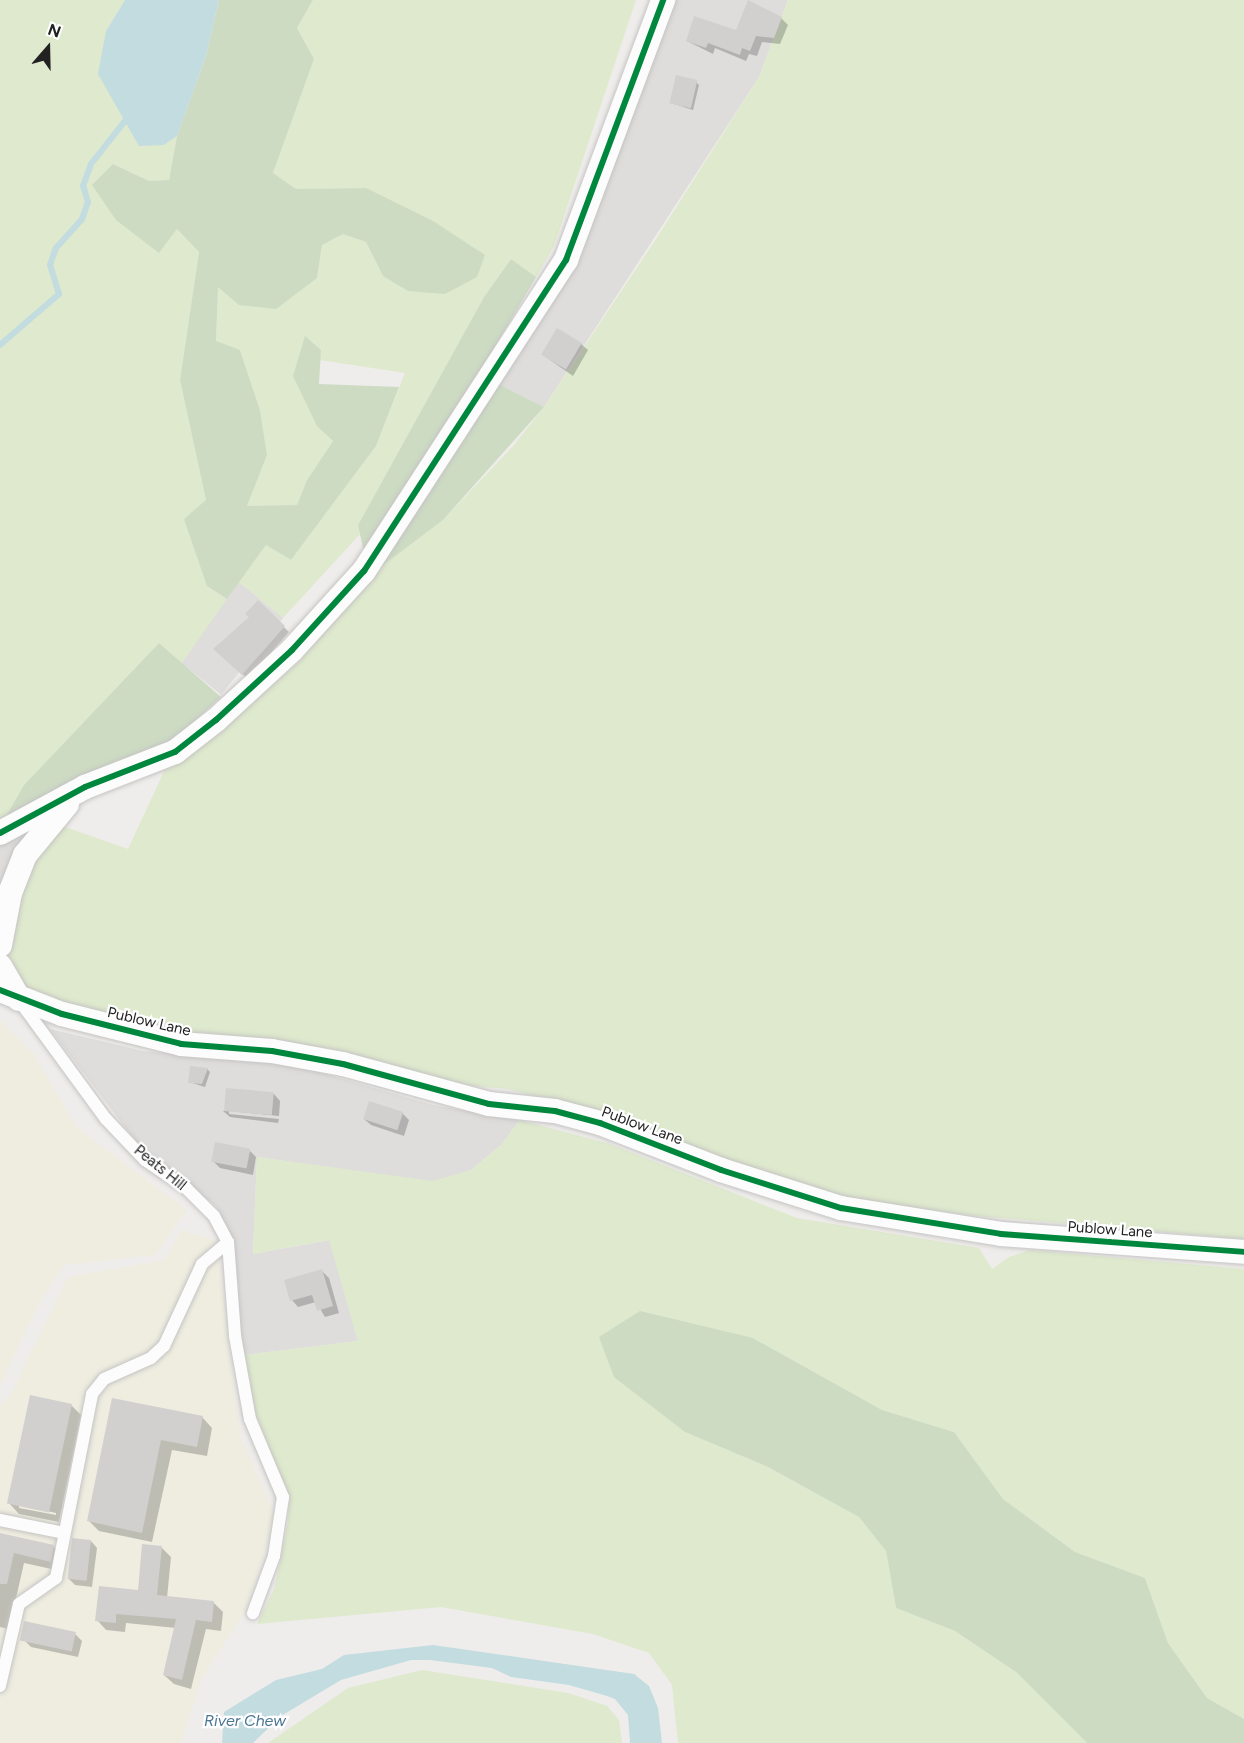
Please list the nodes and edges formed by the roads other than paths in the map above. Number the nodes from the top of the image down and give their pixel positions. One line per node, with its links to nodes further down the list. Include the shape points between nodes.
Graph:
1 (663, 0): 2 (street, via 566,260 364,571 292,650 175,752)
2 (85, 787): 3 (street); 4 (street, via 51,820 25,855 10,893)
3 (0, 833)
4 (0, 945)
5 (0, 966): 6 (street)
6 (9, 995): 7 (lane, Peats Hill, via 106,1119 145,1160 186,1188 214,1216); 8 (street, Publow Lane, via 181,1044 272,1051 343,1064 489,1104 555,1111 600,1123 721,1170 841,1208 1001,1234)
7 (228, 1242): 10 (lane, via 202,1264 164,1346 151,1358 104,1379 92,1394); 11 (lane, Peats Hill, via 250,1419 283,1497 274,1556)
8 (1244, 1252)
9 (0, 1520): 10 (lane)
10 (64, 1533): 12 (lane, via 56,1578 19,1604)
11 (253, 1613)
12 (0, 1686)

